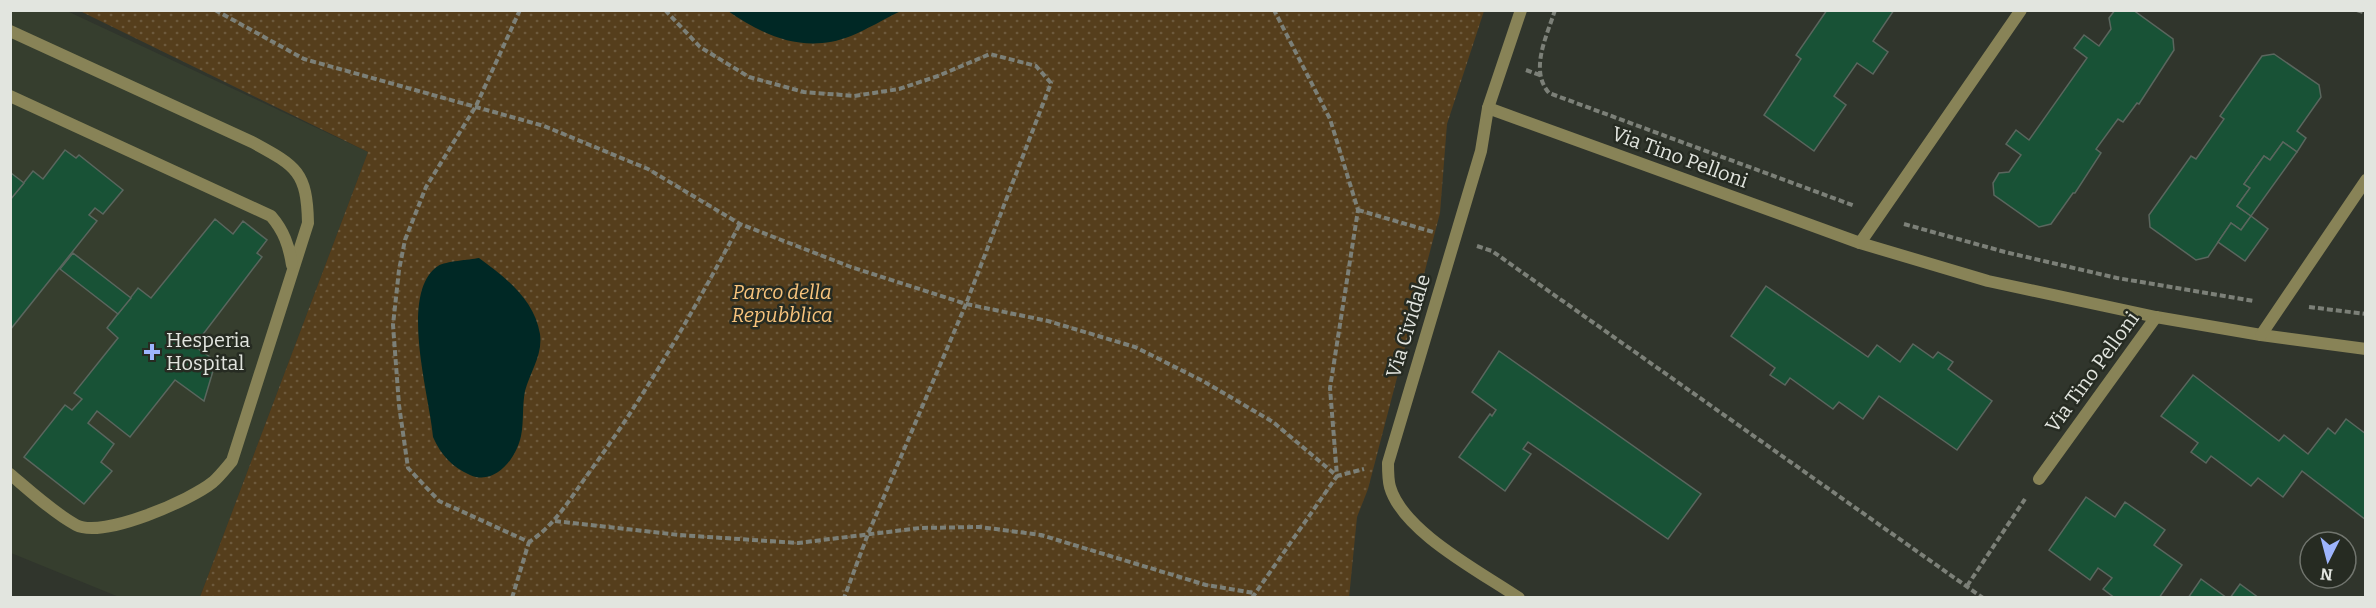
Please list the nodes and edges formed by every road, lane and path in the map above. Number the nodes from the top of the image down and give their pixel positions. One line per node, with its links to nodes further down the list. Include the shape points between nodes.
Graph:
1 (215, 10): 11 (path, via 304,59)
2 (520, 10): 11 (path)
3 (665, 10): 19 (path, via 700,46 749,77 804,92 854,96 899,89 990,54 1036,66 1051,83)
4 (1274, 10): 14 (path, via 1330,119)
5 (1521, 10): 12 (street, Via Cividale)
6 (2021, 10): 17 (street)
7 (2357, 10): 8 (path)
8 (2366, 13)
9 (10, 31): 18 (street, via 286,161 302,179 307,197 308,223)
10 (10, 96): 18 (street, via 271,216 289,246)
11 (476, 106): 15 (path, via 544,126 648,169); 29 (path, via 426,187 405,240 393,326 400,415 408,468 421,484 439,501)
12 (1488, 108): 16 (street, Via Cividale, via 1481,151); 17 (street, Via Tino Pelloni)
13 (2366, 180): 21 (street)
14 (1358, 210): 16 (path); 25 (path, via 1330,388)
15 (740, 224): 19 (path, via 851,267); 27 (path, via 683,330 610,444)
16 (1455, 239): 23 (street, Via Cividale); 30 (path, via 1492,251)
17 (1860, 243): 20 (street, Via Tino Pelloni, via 1988,281)
18 (293, 270): 24 (street, via 232,461 213,482 174,506 96,528 78,526)
19 (966, 304): 25 (path, via 1048,321 1135,347 1274,422); 28 (path)
20 (2156, 317): 21 (street, Via Tino Pelloni); 26 (street, Via Tino Pelloni)
21 (2261, 334): 22 (street, Via Tino Pelloni)
22 (2366, 349)
23 (1388, 463): 25 (path); 36 (street, Via Cividale, via 1390,486 1400,508 1414,524 1431,540)
24 (10, 474)
25 (1337, 476): 32 (path)
26 (2039, 479): 30 (path)
27 (554, 520): 28 (path, via 679,535 798,543); 29 (path)
28 (868, 534): 32 (path, via 980,527 1041,535 1206,585); 35 (path)
29 (529, 542): 31 (path)
30 (1967, 586): 37 (path)
31 (514, 591): 33 (path); 34 (path)
32 (1253, 595)
33 (512, 597)
34 (520, 597)
35 (844, 597)
36 (1519, 597)
37 (1983, 597)

